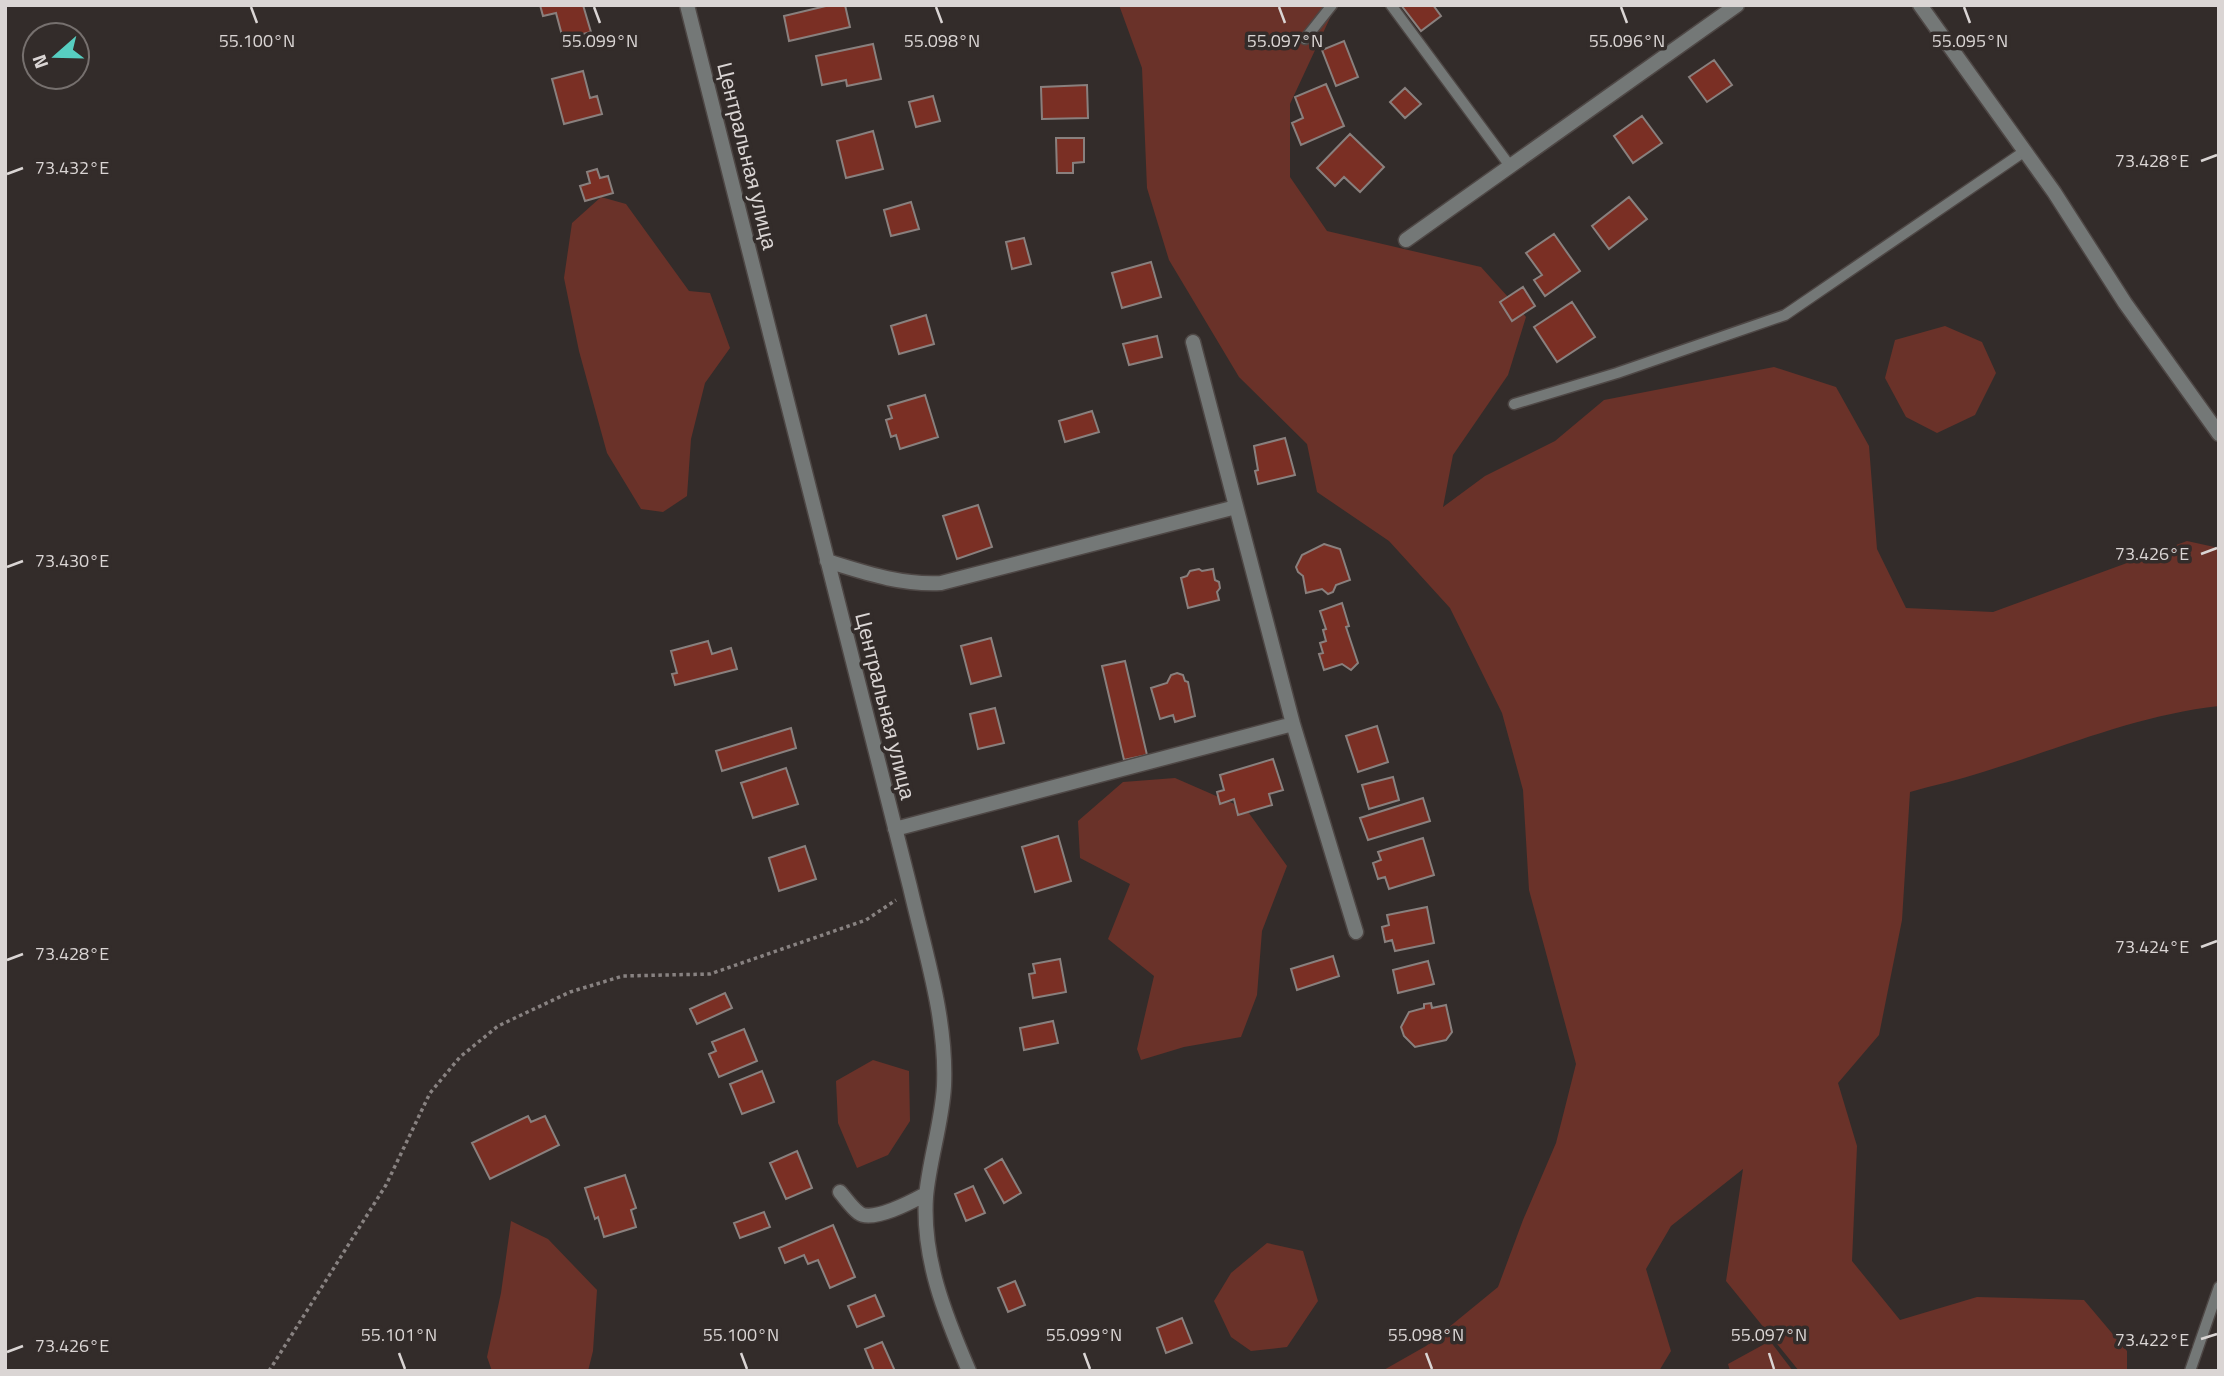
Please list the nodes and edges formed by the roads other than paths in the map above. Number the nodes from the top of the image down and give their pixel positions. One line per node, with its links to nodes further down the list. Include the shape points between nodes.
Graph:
1 (687, 5): 14 (street, Центральная улица)
2 (1332, 5): 6 (lane)
3 (1391, 5): 8 (lane)
4 (1737, 5): 8 (street)
5 (1920, 5): 7 (street)
6 (1305, 39)
7 (2025, 151): 11 (lane, via 1785,315); 12 (street)
8 (1510, 166): 9 (street)
9 (1406, 240)
10 (1193, 342): 13 (street)
11 (1514, 404)
12 (2219, 434)
13 (1236, 507): 14 (street, via 941,583 886,580); 15 (street)
14 (827, 561): 16 (street, Центральная улица)
15 (1293, 724): 16 (street); 17 (street)
16 (895, 829): 19 (street, Центральная улица, via 942,1027 944,1086)
17 (1356, 932)
18 (840, 1192): 19 (street, via 860,1214 868,1216)
19 (926, 1195): 21 (street, Центральная улица, via 926,1238 934,1279)
20 (2219, 1287): 22 (lane)
21 (968, 1371)
22 (2190, 1371)

